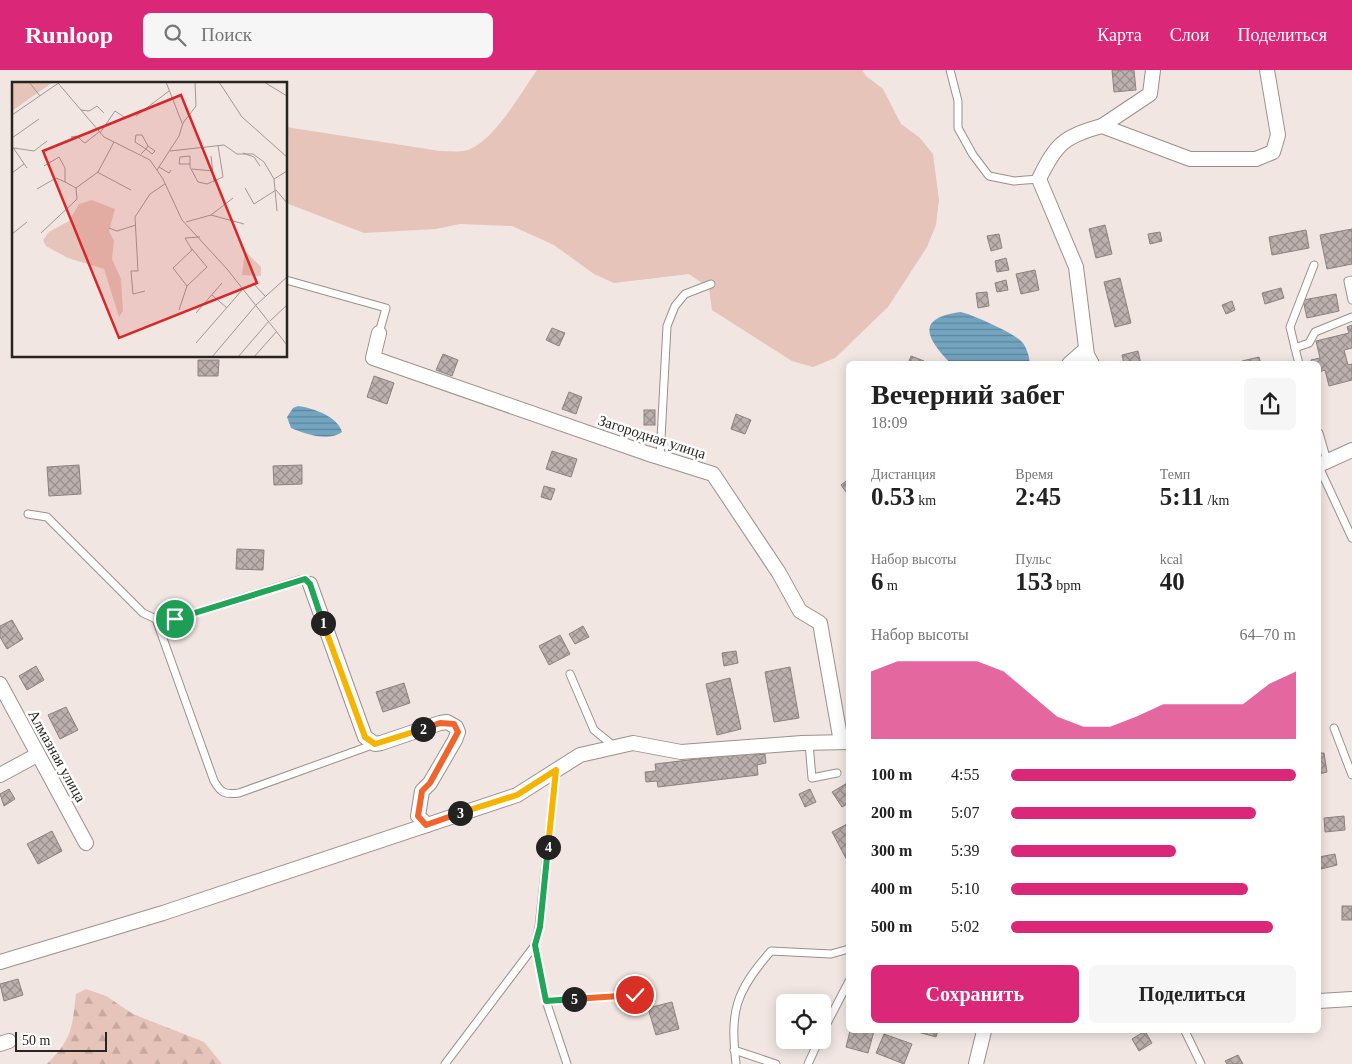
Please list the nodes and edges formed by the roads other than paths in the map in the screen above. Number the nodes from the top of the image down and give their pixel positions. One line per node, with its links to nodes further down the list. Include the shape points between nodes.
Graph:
1 (950, 70): 5 (lane, via 958,101 958,128 989,176 1014,181)
2 (1153, 70): 4 (street, via 1150,94)
3 (1267, 70): 4 (street, via 1278,135 1273,152 1256,159 1190,159)
4 (1102, 126): 5 (street, via 1064,140 1050,157)
5 (1039, 179): 14 (street, via 1076,267)
6 (1314, 265): 13 (lane, via 1290,327)
7 (1352, 280): 10 (lane, via 1348,281)
8 (288, 281): 12 (lane, via 386,308)
9 (711, 284): 19 (lane, via 684,294 667,326)
10 (1352, 300)
11 (1352, 317): 13 (lane, via 1316,332 1310,344)
12 (380, 333): 19 (street, Загородная улица, via 373,358)
13 (1295, 348): 17 (lane)
14 (1086, 349): 15 (street); 16 (street)
15 (1072, 361)
16 (1091, 361)
17 (1298, 361)
18 (1352, 450): 20 (street)
19 (660, 457): 29 (street, Загородная улица, via 713,474 779,573 800,611 820,623)
20 (1321, 465): 22 (lane)
21 (28, 514): 24 (lane, via 47,517 143,613)
22 (1352, 538)
23 (310, 584): 24 (lane, via 305,579 299,580 175,619); 30 (street, via 365,737)
24 (156, 619): 30 (lane, via 220,791 239,793)
25 (570, 674): 31 (lane, via 594,730)
26 (0, 684): 32 (street, Алмазная улица)
27 (1334, 728): 36 (lane)
28 (808, 742): 29 (street); 31 (street, via 681,752 633,743); 34 (lane, via 812,778)
29 (845, 742)
30 (375, 744): 37 (street, via 440,723 447,722 456,727 455,740 422,791 418,816)
31 (615, 747): 33 (street, via 580,755)
32 (37, 755): 35 (street); 38 (street, Алмазная улица)
33 (556, 770): 37 (street, via 517,795); 39 (lane, via 540,927)
34 (837, 773)
35 (0, 775)
36 (1352, 775)
37 (426, 825): 41 (street, via 163,913)
38 (86, 843)
39 (535, 945): 45 (lane); 52 (lane)
40 (846, 950): 51 (lane, via 831,954 771,952 754,971 737,1001 732,1029)
41 (0, 962)
42 (846, 987): 47 (lane)
43 (635, 995): 45 (lane)
44 (1352, 1000): 46 (street)
45 (546, 1001): 53 (lane)
46 (1321, 1001)
47 (831, 1016)
48 (984, 1033): 57 (street)
49 (1186, 1033): 58 (lane)
50 (815, 1049): 56 (lane)
51 (734, 1050): 54 (lane); 55 (lane)
52 (445, 1064)
53 (567, 1064)
54 (736, 1064)
55 (776, 1064)
56 (808, 1064)
57 (976, 1064)
58 (1201, 1064)

